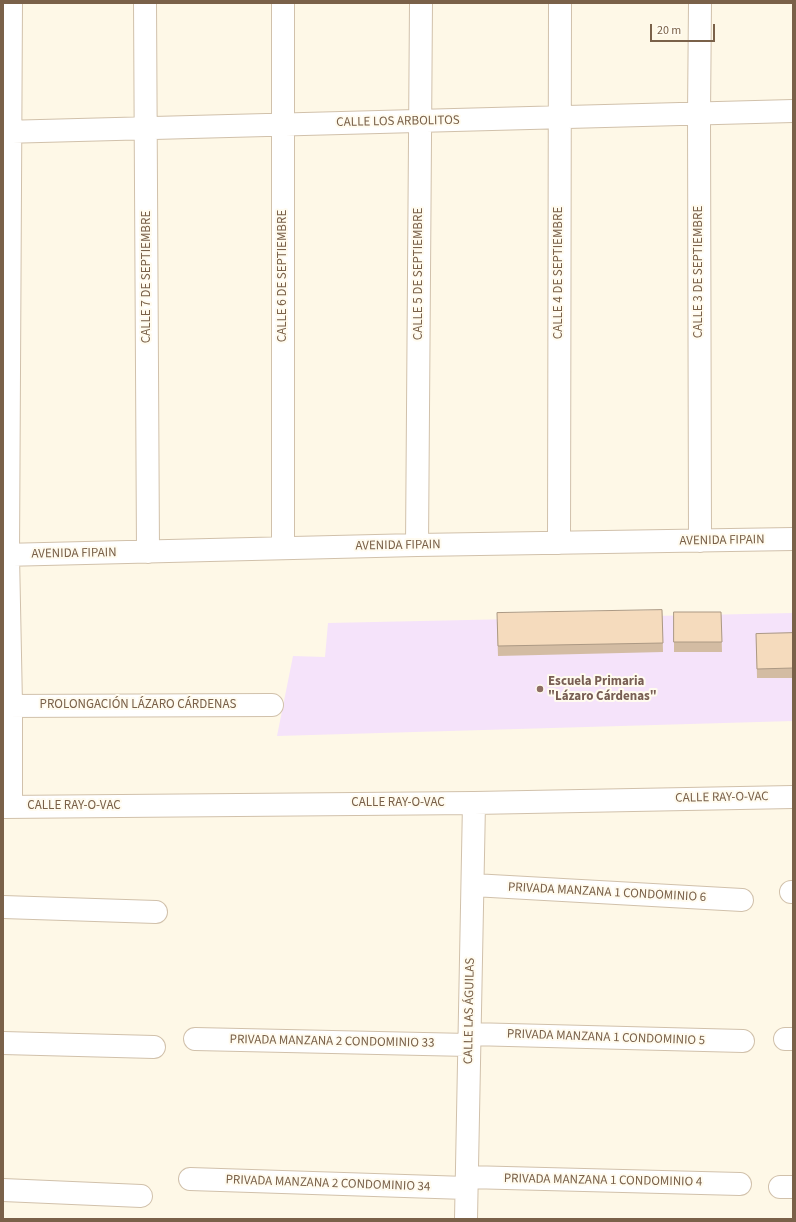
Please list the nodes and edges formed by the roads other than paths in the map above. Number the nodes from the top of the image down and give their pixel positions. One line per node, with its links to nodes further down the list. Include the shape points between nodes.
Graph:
1 (11, 3): 13 (street)
2 (145, 3): 12 (street, CALLE 7 DE SEPTIEMBRE)
3 (283, 3): 11 (street, CALLE 6 DE SEPTIEMBRE)
4 (421, 3): 10 (street, CALLE 5 DE SEPTIEMBRE)
5 (560, 3): 9 (street, CALLE 4 DE SEPTIEMBRE)
6 (700, 3): 8 (street, CALLE 3 DE SEPTIEMBRE)
7 (793, 112): 8 (street, CALLE LOS ARBOLITOS)
8 (699, 114): 9 (street, CALLE LOS ARBOLITOS); 15 (street, CALLE 3 DE SEPTIEMBRE)
9 (560, 117): 10 (street, CALLE LOS ARBOLITOS); 16 (street, CALLE 4 DE SEPTIEMBRE)
10 (420, 121): 11 (street, CALLE LOS ARBOLITOS); 17 (street, CALLE 5 DE SEPTIEMBRE)
11 (283, 124): 12 (street, CALLE LOS ARBOLITOS); 18 (street, CALLE 6 DE SEPTIEMBRE)
12 (146, 128): 13 (street, CALLE LOS ARBOLITOS); 19 (street, CALLE 7 DE SEPTIEMBRE)
13 (7, 132): 20 (street)
14 (793, 539): 15 (street, AVENIDA FIPAIN)
15 (700, 541): 16 (street, AVENIDA FIPAIN)
16 (559, 543): 17 (street, AVENIDA FIPAIN)
17 (417, 545): 18 (street, AVENIDA FIPAIN)
18 (283, 548): 19 (street, AVENIDA FIPAIN)
19 (148, 552): 20 (street, AVENIDA FIPAIN)
20 (5, 555): 21 (street)
21 (7, 705): 22 (street, PROLONGACIÓN LÁZARO CÁRDENAS); 25 (street)
22 (272, 705)
23 (793, 797): 24 (street, CALLE RAY-O-VAC)
24 (474, 802): 25 (street, CALLE RAY-O-VAC); 26 (street, CALLE LAS ÁGUILAS)
25 (7, 807)
26 (473, 885): 27 (street, PRIVADA MANZANA 1 CONDOMINIO 6); 31 (street, CALLE LAS ÁGUILAS)
27 (742, 900)
28 (3, 907): 29 (street)
29 (156, 912)
30 (195, 1039): 31 (street, PRIVADA MANZANA 2 CONDOMINIO 33)
31 (470, 1040): 32 (street, PRIVADA MANZANA 1 CONDOMINIO 5); 36 (street, CALLE LAS ÁGUILAS)
32 (743, 1041)
33 (3, 1043): 34 (street)
34 (154, 1047)
35 (190, 1179): 36 (street, PRIVADA MANZANA 2 CONDOMINIO 34)
36 (467, 1183): 37 (street, PRIVADA MANZANA 1 CONDOMINIO 4); 40 (street, CALLE LAS ÁGUILAS)
37 (740, 1184)
38 (3, 1190): 39 (street)
39 (141, 1196)
40 (466, 1219)

